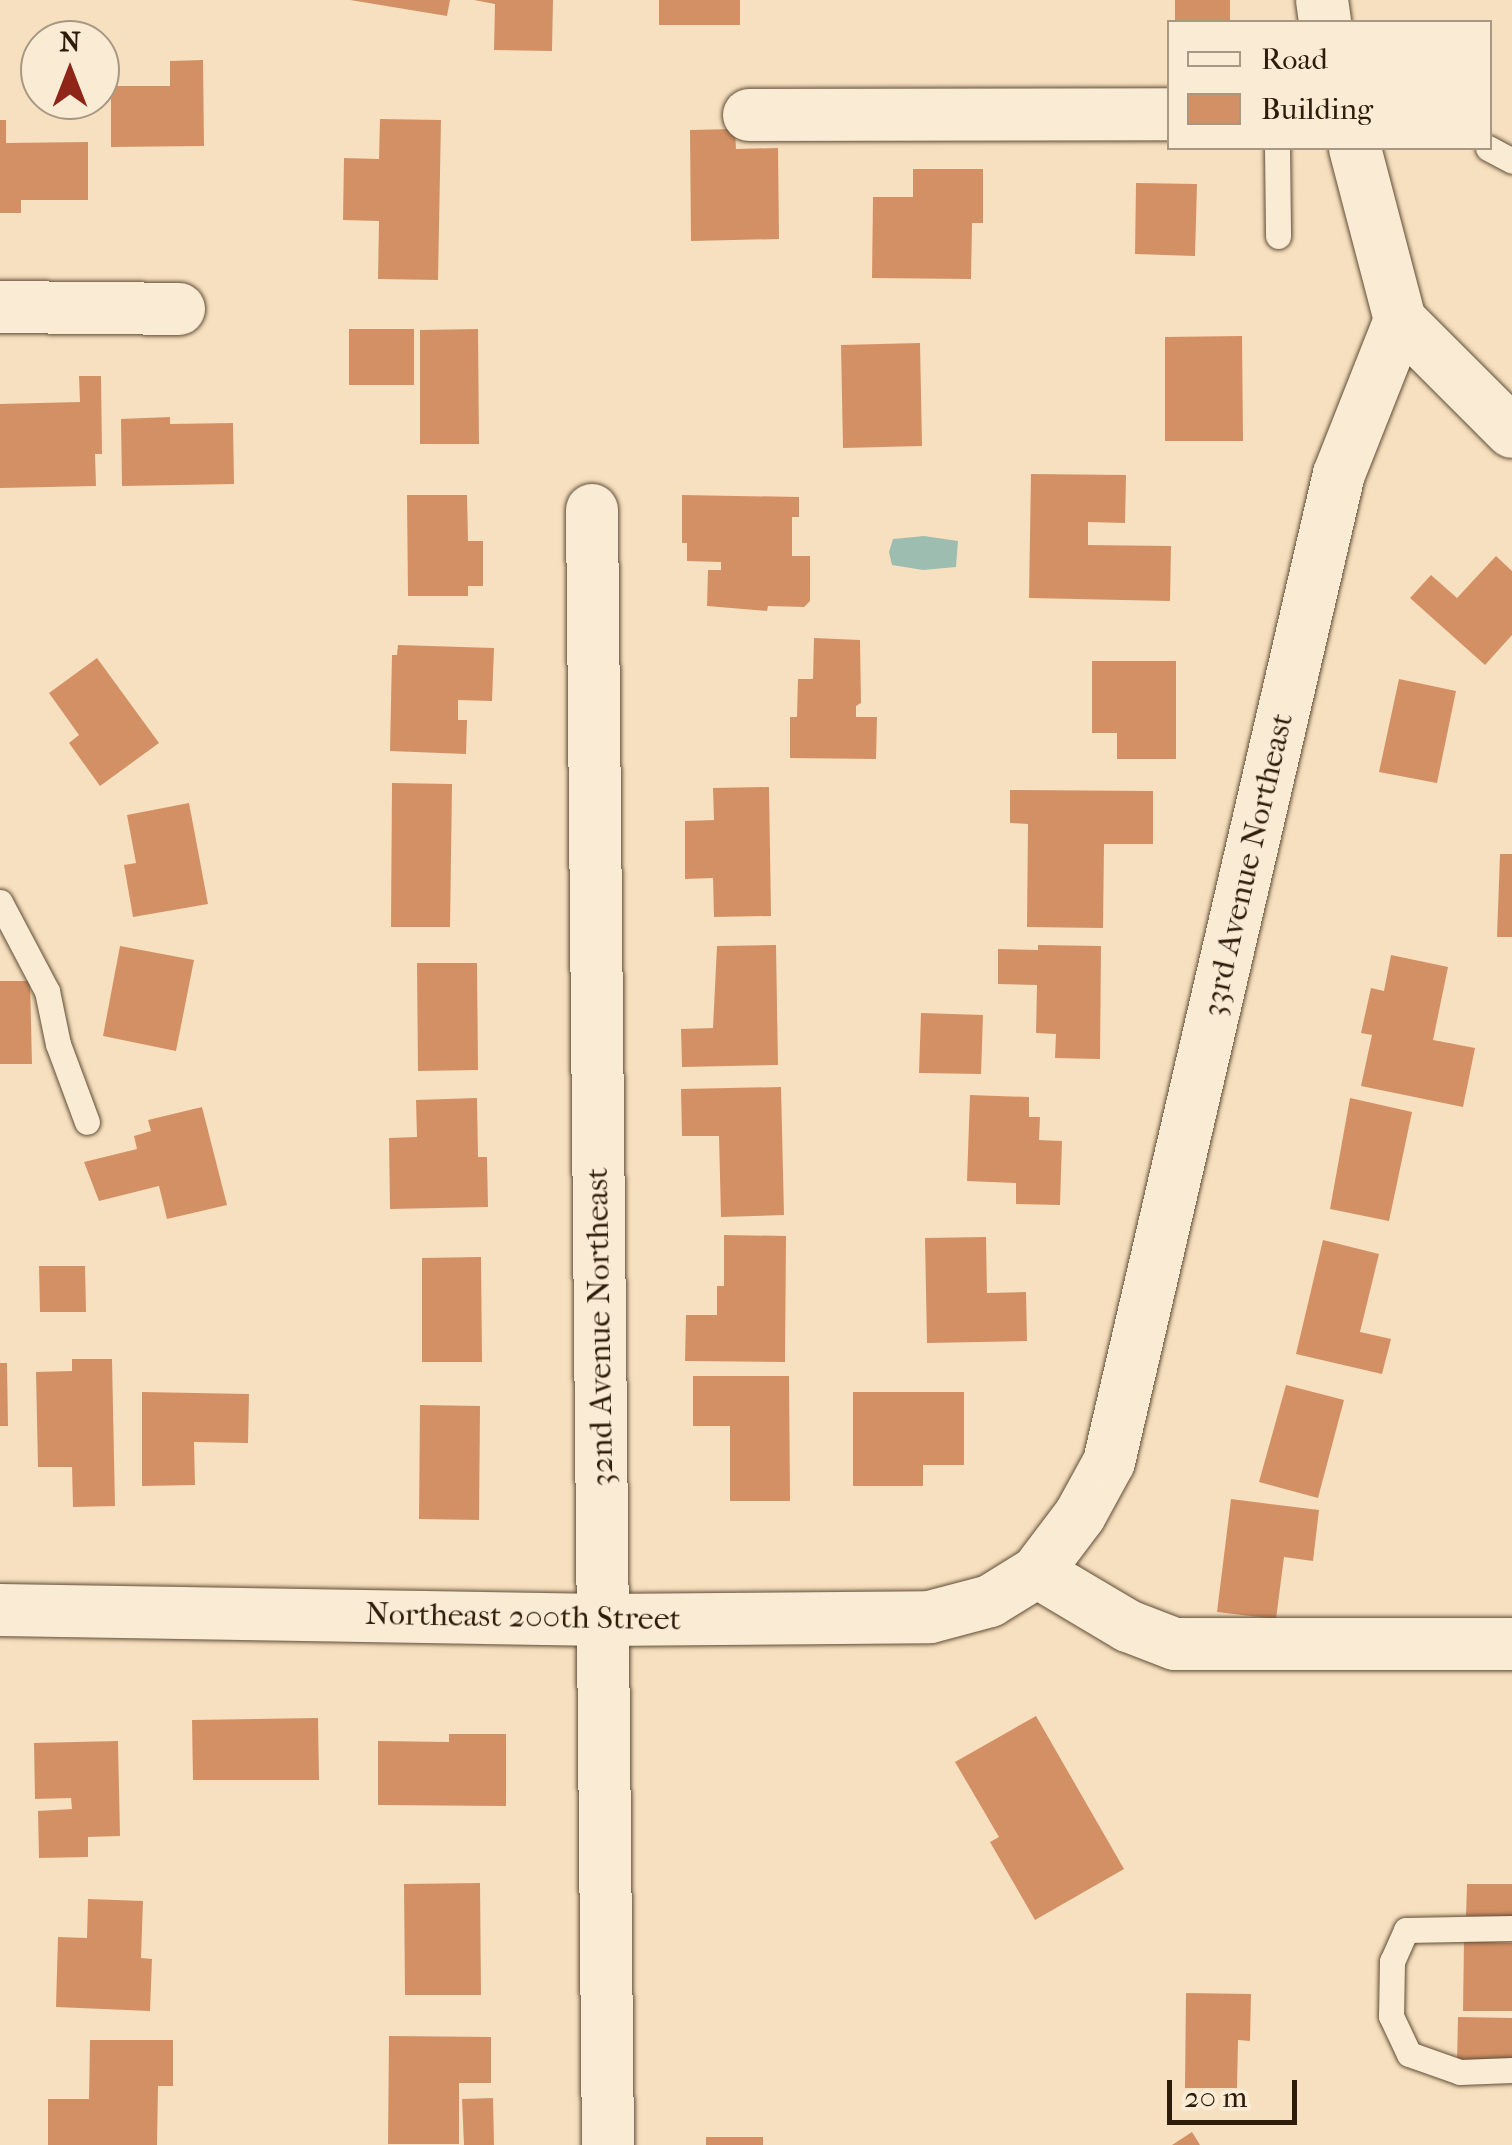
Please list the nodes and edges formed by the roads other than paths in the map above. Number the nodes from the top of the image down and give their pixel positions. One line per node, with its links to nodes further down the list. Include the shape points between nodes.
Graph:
1 (749, 114): 2 (street)
2 (1167, 114)
3 (1277, 150): 5 (lane)
4 (1356, 150): 8 (street)
5 (1278, 236)
6 (0, 307): 7 (street)
7 (178, 309)
8 (1400, 320): 9 (street); 13 (street, 33rd Avenue Northeast, via 1339,474 1108,1462 1080,1515)
9 (1512, 432)
10 (592, 510): 15 (street, 32nd Avenue Northeast)
11 (0, 902): 12 (lane, via 47,991)
12 (87, 1122)
13 (1037, 1572): 15 (street, Northeast 200th Street, via 990,1601 930,1617); 16 (street, via 1128,1626 1175,1644)
14 (0, 1610): 15 (street, Northeast 200th Street)
15 (603, 1620): 19 (street, 32nd Avenue Northeast)
16 (1512, 1644)
17 (1512, 1928): 18 (lane, via 1406,1930 1392,1961 1391,2016 1408,2054 1460,2072)
18 (1512, 2070)
19 (608, 2145)

